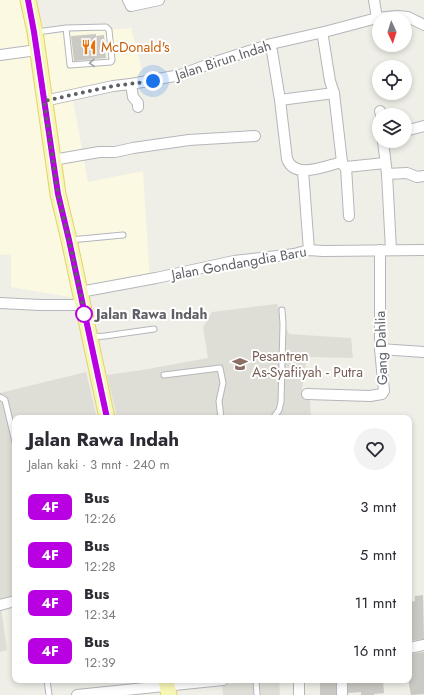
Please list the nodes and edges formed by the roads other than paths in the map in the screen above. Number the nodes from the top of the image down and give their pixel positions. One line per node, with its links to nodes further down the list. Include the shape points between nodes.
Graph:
1 (28, 0): 10 (main road)
2 (158, 0): 4 (street, via 131,6)
3 (374, 0): 5 (street)
4 (128, 1)
5 (376, 12)
6 (412, 19): 8 (street, Jalan Birun Indah)
7 (372, 20): 11 (street, Jalan Birun Indah)
8 (424, 25)
9 (66, 28): 9 (lane, one-way to 9, via 106,27 109,30 111,62 70,65); 10 (lane)
10 (34, 32): 12 (main road)
11 (325, 34): 15 (street); 16 (street, Jalan Birun Indah, via 271,44 180,75); 17 (street, via 330,81)
12 (37, 50): 14 (street); 19 (main road)
13 (272, 51): 18 (street)
14 (0, 55)
15 (334, 74)
16 (131, 84): 19 (street, Jalan Birun Indah); 20 (street)
17 (334, 93): 18 (street); 26 (street)
18 (280, 100): 28 (street, via 287,159 292,168)
19 (44, 101): 25 (main road)
20 (138, 107)
21 (424, 126): 22 (street)
22 (412, 129)
23 (255, 136): 25 (street, via 189,140)
24 (384, 148): 27 (street)
25 (52, 160): 32 (main road)
26 (344, 164): 27 (street); 28 (street); 30 (street)
27 (386, 168): 29 (street, via 417,177); 35 (street)
28 (303, 172): 33 (street)
29 (424, 176)
30 (349, 216)
31 (123, 235): 32 (lane)
32 (69, 240): 37 (main road)
33 (309, 250): 34 (street, Jalan Gondangdia Baru); 37 (street, Jalan Gondangdia Baru, via 234,261 156,278)
34 (380, 250): 35 (street, Jalan Gondangdia Baru); 42 (street, Gang Dahlia)
35 (391, 250): 36 (street, Jalan Gondangdia Baru)
36 (424, 250)
37 (82, 299): 38 (street, via 40,305); 41 (main road)
38 (0, 303)
39 (282, 310): 49 (lane, via 281,402)
40 (154, 329): 41 (lane)
41 (89, 337): 47 (main road)
42 (380, 349): 43 (street); 45 (street, Gang Dahlia, via 384,390 382,394)
43 (424, 352)
44 (164, 375): 48 (lane, via 220,368 223,383 219,401)
45 (307, 394)
46 (0, 397): 50 (lane, via 5,400)
47 (106, 415)
48 (221, 415)
49 (275, 415)
50 (12, 429)
51 (12, 602): 52 (street)
52 (0, 604)
53 (424, 645): 54 (street)
54 (412, 647)
55 (47, 683): 61 (lane)
56 (199, 683): 60 (street)
57 (256, 683): 63 (lane)
58 (299, 683): 64 (street)
59 (342, 683): 65 (street)
60 (167, 687): 62 (street)
61 (49, 695)
62 (77, 695)
63 (258, 695)
64 (299, 695)
65 (342, 695)

